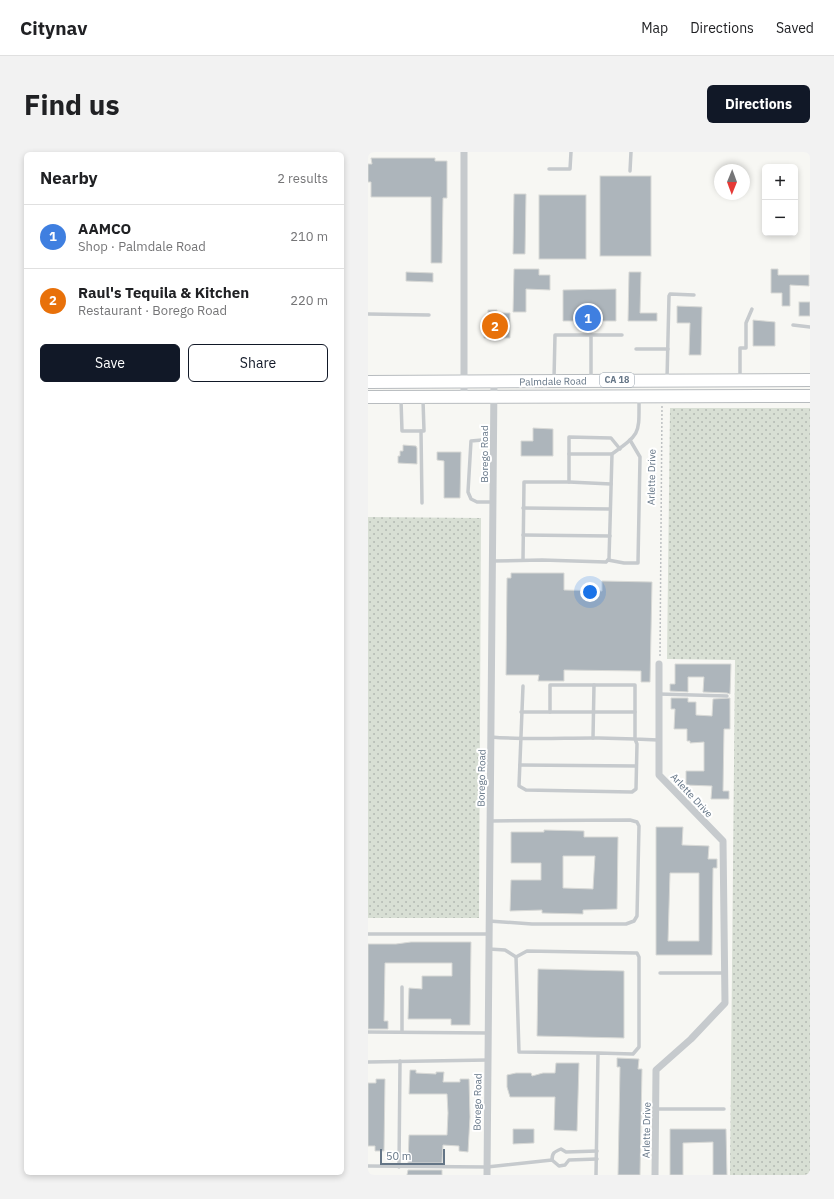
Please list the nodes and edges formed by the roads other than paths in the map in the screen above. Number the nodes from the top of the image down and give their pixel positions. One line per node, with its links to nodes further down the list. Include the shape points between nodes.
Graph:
1 (464, 152): 23 (street)
2 (571, 152): 4 (lane, via 570,169)
3 (631, 152): 5 (lane)
4 (550, 169)
5 (630, 171)
6 (694, 295): 15 (lane, via 669,295)
7 (752, 309): 18 (lane, via 746,323 746,348 740,348)
8 (368, 314): 9 (lane)
9 (429, 315)
10 (793, 325): 11 (lane)
11 (810, 327)
12 (592, 335): 13 (lane); 16 (lane); 21 (lane, via 555,335)
13 (622, 335)
14 (636, 350): 15 (lane)
15 (668, 350): 17 (lane)
16 (591, 380): 17 (highway, Palmdale Road / CA 18); 21 (highway, Palmdale Road / CA 18)
17 (667, 380): 18 (highway, Palmdale Road / CA 18)
18 (740, 380): 19 (highway, Palmdale Road / CA 18)
19 (810, 380)
20 (494, 381): 21 (highway, Palmdale Road / CA 18); 23 (highway, Palmdale Road / CA 18); 25 (street, Borego Road)
21 (554, 381)
22 (368, 382): 23 (highway, Palmdale Road / CA 18)
23 (464, 382): 24 (street)
24 (464, 396): 25 (highway, Palmdale Road / CA 18); 30 (highway, Palmdale Road / CA 18)
25 (494, 396): 26 (highway, Palmdale Road / CA 18); 32 (street, Borego Road)
26 (639, 396): 27 (highway, Palmdale Road / CA 18); 33 (lane, via 639,428)
27 (810, 396)
28 (368, 397): 29 (highway, Palmdale Road / CA 18)
29 (400, 397): 30 (highway, Palmdale Road / CA 18); 31 (lane, via 402,431)
30 (423, 397): 31 (lane)
31 (422, 431): 40 (lane)
32 (494, 439): 39 (street, Borego Road); 39 (lane, via 471,441 468,492 471,500)
33 (630, 440): 34 (lane); 46 (lane, via 640,457 638,563)
34 (620, 449): 35 (lane, via 611,438 569,437); 36 (lane)
35 (569, 454): 36 (lane); 37 (lane)
36 (612, 454): 38 (lane)
37 (569, 482): 38 (lane); 41 (lane, via 524,482)
38 (611, 484): 42 (lane)
39 (494, 502): 47 (street, Borego Road)
40 (422, 503)
41 (523, 508): 42 (lane); 43 (lane)
42 (610, 509): 44 (lane)
43 (523, 535): 44 (lane); 45 (lane)
44 (610, 536): 46 (lane)
45 (523, 560): 46 (lane); 47 (lane)
46 (608, 560)
47 (493, 561): 57 (street, Borego Road)
48 (660, 664): 51 (street, Arlette Drive)
49 (594, 685): 54 (lane, via 550,685); 55 (lane); 56 (lane, via 635,685)
50 (522, 686): 53 (lane)
51 (659, 694): 52 (lane); 61 (street, Arlette Drive)
52 (727, 696)
53 (522, 712): 54 (lane); 58 (lane)
54 (550, 712): 55 (lane)
55 (594, 712): 56 (lane); 59 (lane)
56 (635, 712): 60 (lane)
57 (491, 737): 58 (lane); 64 (street, Borego Road)
58 (520, 738): 59 (lane); 62 (lane)
59 (594, 738): 60 (lane)
60 (635, 739): 61 (lane); 63 (lane)
61 (658, 740): 71 (street, Arlette Drive, via 659,774 723,841)
62 (520, 765): 63 (lane); 63 (lane, via 519,786 526,790 632,792 636,789)
63 (636, 766)
64 (490, 821): 65 (street, Borego Road); 65 (lane, via 630,820 637,822 639,826 637,916 634,921 626,924 532,924)
65 (489, 921): 67 (street, Borego Road)
66 (368, 934): 67 (lane)
67 (489, 934): 68 (street, Borego Road)
68 (489, 949): 69 (lane, via 505,950); 75 (street, Borego Road)
69 (516, 957): 76 (lane, via 519,1052); 76 (lane, via 527,951 637,953 640,957 639,1047 633,1054)
70 (660, 973): 71 (lane)
71 (724, 973): 80 (street, Arlette Drive, via 725,1003 691,1039 656,1070)
72 (402, 987): 74 (lane)
73 (368, 1032): 74 (lane)
74 (402, 1032): 75 (lane)
75 (488, 1033): 77 (street, Borego Road)
76 (598, 1053): 82 (lane)
77 (488, 1060): 79 (lane); 87 (street, Borego Road)
78 (368, 1062): 79 (lane)
79 (400, 1062): 86 (lane)
80 (656, 1109): 81 (lane); 89 (street, Arlette Drive)
81 (724, 1109)
82 (597, 1151): 83 (lane); 84 (lane, via 561,1150 552,1155)
83 (597, 1159): 84 (lane, via 569,1160 559,1166); 88 (lane)
84 (552, 1160): 87 (lane)
85 (368, 1166): 86 (lane)
86 (399, 1167): 87 (lane)
87 (487, 1171)
88 (596, 1175)
89 (655, 1175)

